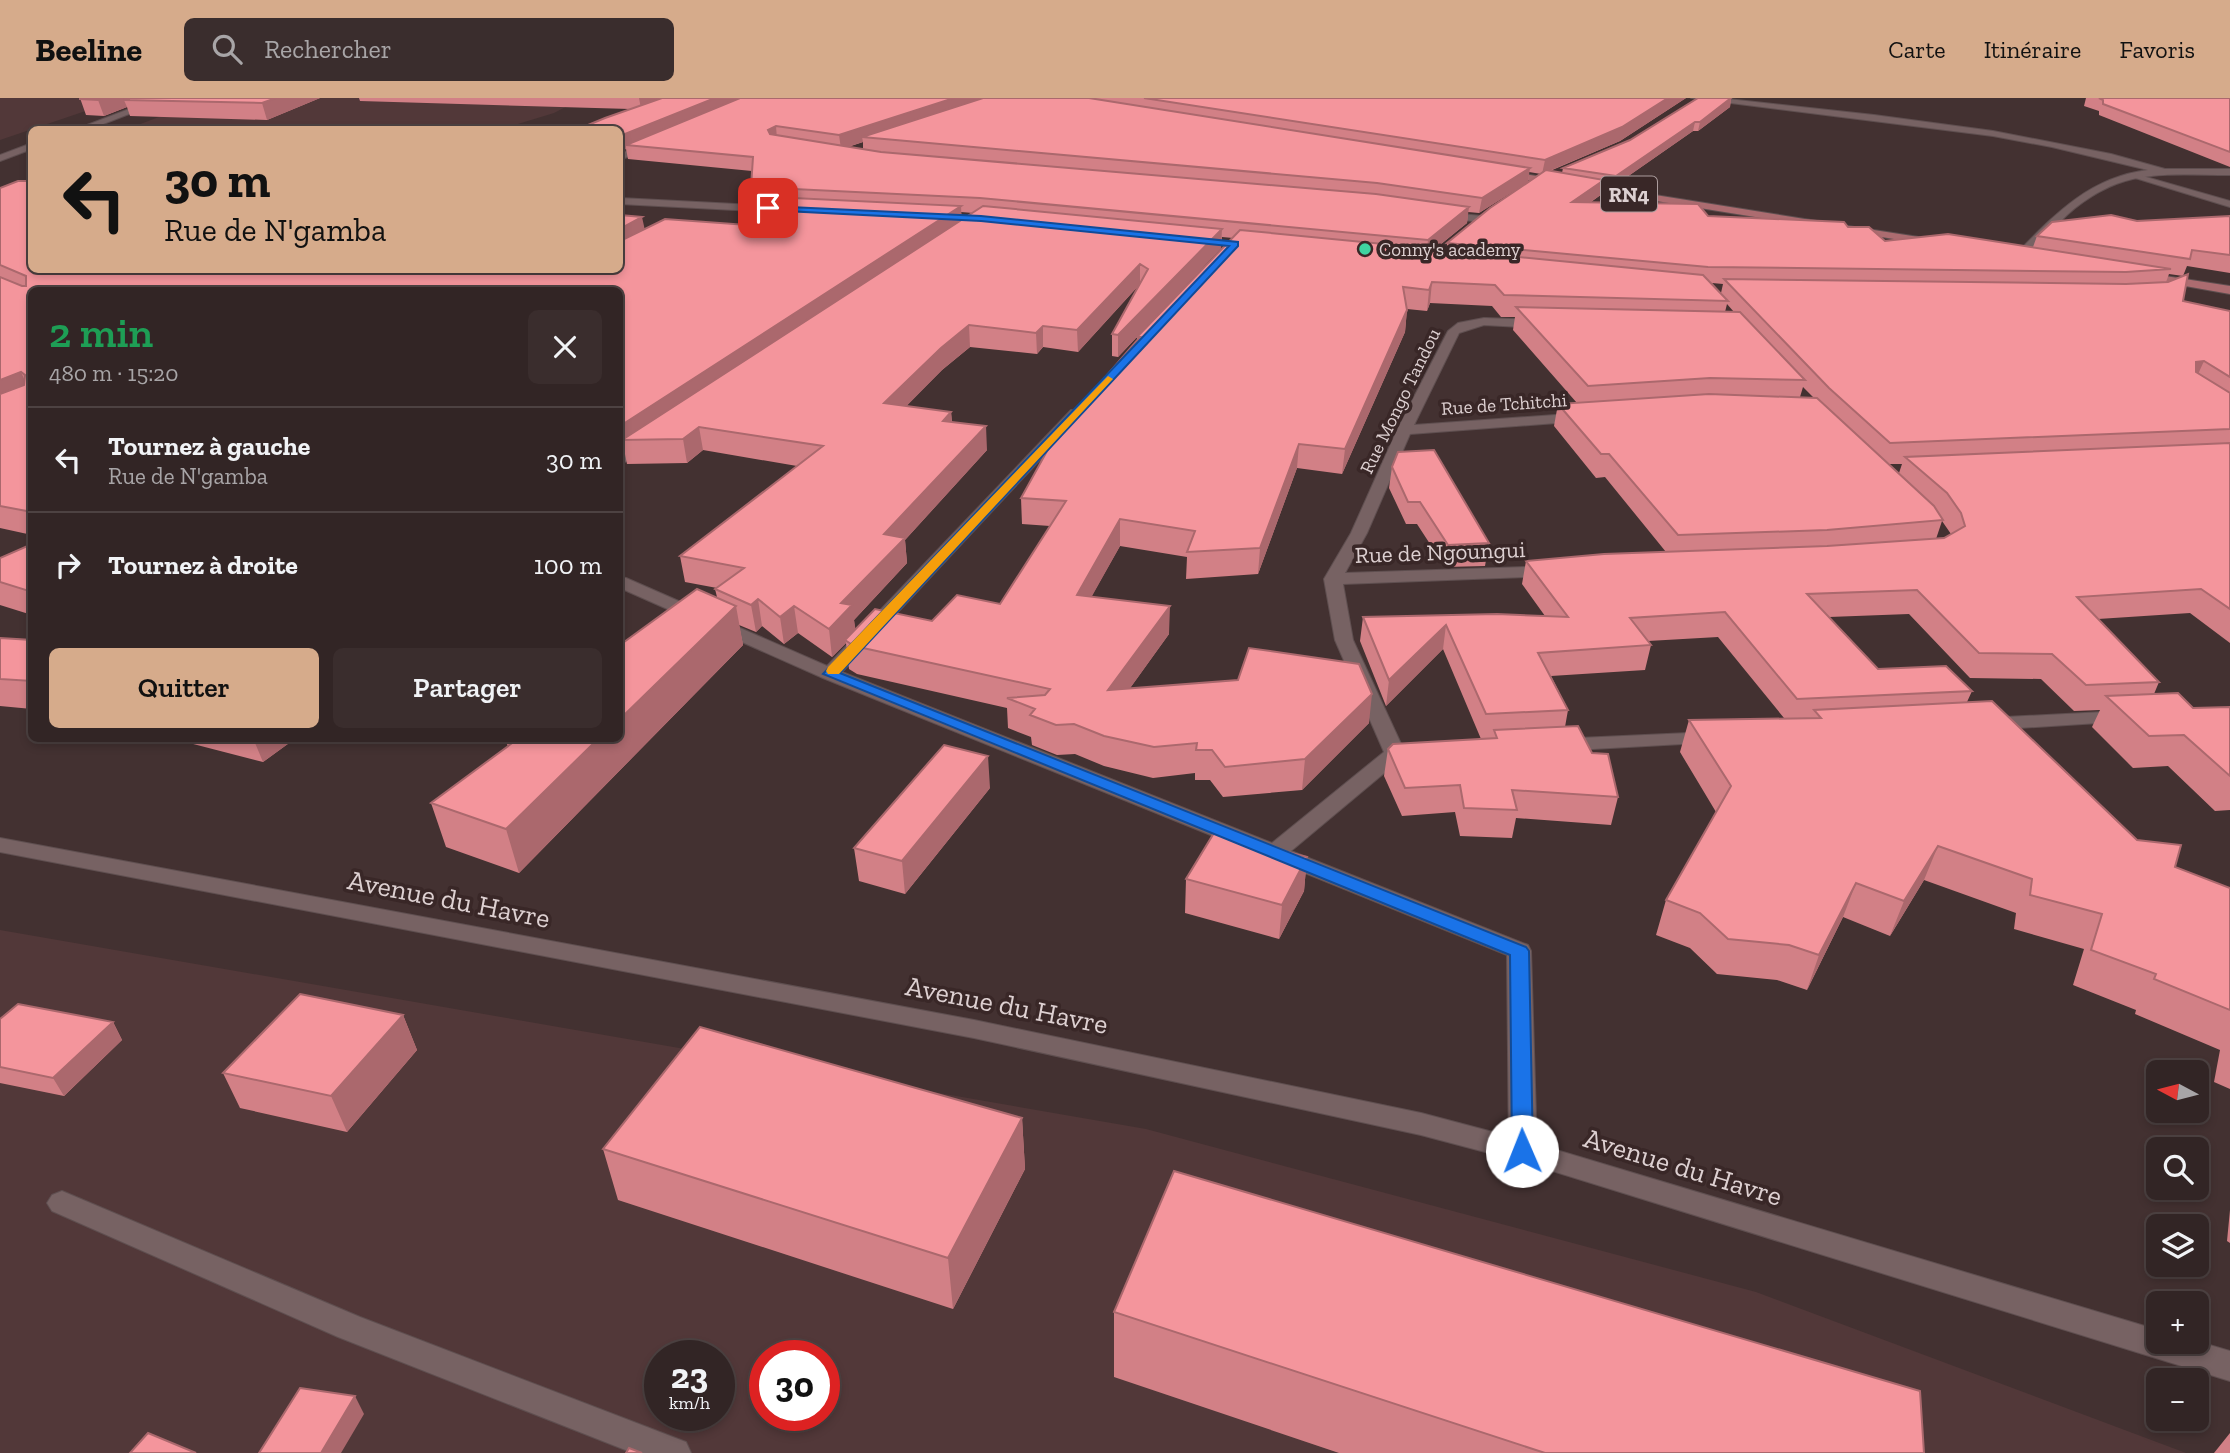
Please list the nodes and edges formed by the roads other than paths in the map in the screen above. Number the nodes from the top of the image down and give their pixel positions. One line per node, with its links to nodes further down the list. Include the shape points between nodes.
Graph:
1 (166, 98): 3 (street)
2 (1694, 101): 11 (street, via 2004,134 2105,154)
3 (89, 126)
4 (658, 141): 6 (street)
5 (28, 148): 7 (street)
6 (623, 156)
7 (0, 158)
8 (1565, 170): 13 (street)
9 (1486, 171): 13 (highway, RN4)
10 (2230, 172): 11 (street)
11 (2169, 173): 12 (street)
12 (2134, 175): 16 (street); 21 (street, via 2106,183)
13 (1541, 180): 14 (street); 24 (highway, RN4)
14 (1531, 187)
15 (623, 201): 17 (street)
16 (2230, 204)
17 (715, 206): 18 (street); 20 (street)
18 (785, 209)
19 (1424, 213): 23 (street, via 1487,216)
20 (691, 218)
21 (2058, 218): 22 (street); 26 (street)
22 (2071, 220)
23 (1472, 228)
24 (1954, 246)
25 (2007, 254): 26 (highway)
26 (2020, 256): 27 (highway)
27 (2033, 258)
28 (2124, 272): 29 (highway)
29 (2189, 283): 30 (highway); 31 (street)
30 (2230, 290)
31 (2160, 294)
32 (1562, 324): 35 (street, Rue Mongo Tandou, via 1462,325 1454,331)
33 (1084, 404): 41 (street)
34 (1593, 416): 35 (street, Rue de Tchitchi)
35 (1404, 430): 39 (street, Rue Mongo Tandou, via 1359,533)
36 (665, 431): 37 (street)
37 (623, 459)
38 (1565, 570): 39 (street, Rue de Ngoungui)
39 (1333, 579): 47 (street, via 1344,640)
40 (623, 583): 41 (street)
41 (830, 674): 49 (street)
42 (2147, 716): 43 (street)
43 (1966, 725)
44 (1729, 737): 45 (street)
45 (1534, 746)
46 (1437, 751): 47 (street)
47 (1395, 753): 49 (street)
48 (0, 845): 50 (street, Avenue du Havre, via 974,1029 1421,1124)
49 (1274, 853): 50 (street, via 1519,951)
50 (1522, 1151): 52 (street, Avenue du Havre)
51 (62, 1203): 53 (street)
52 (2230, 1366)
53 (636, 1447): 54 (street)
54 (674, 1453)

